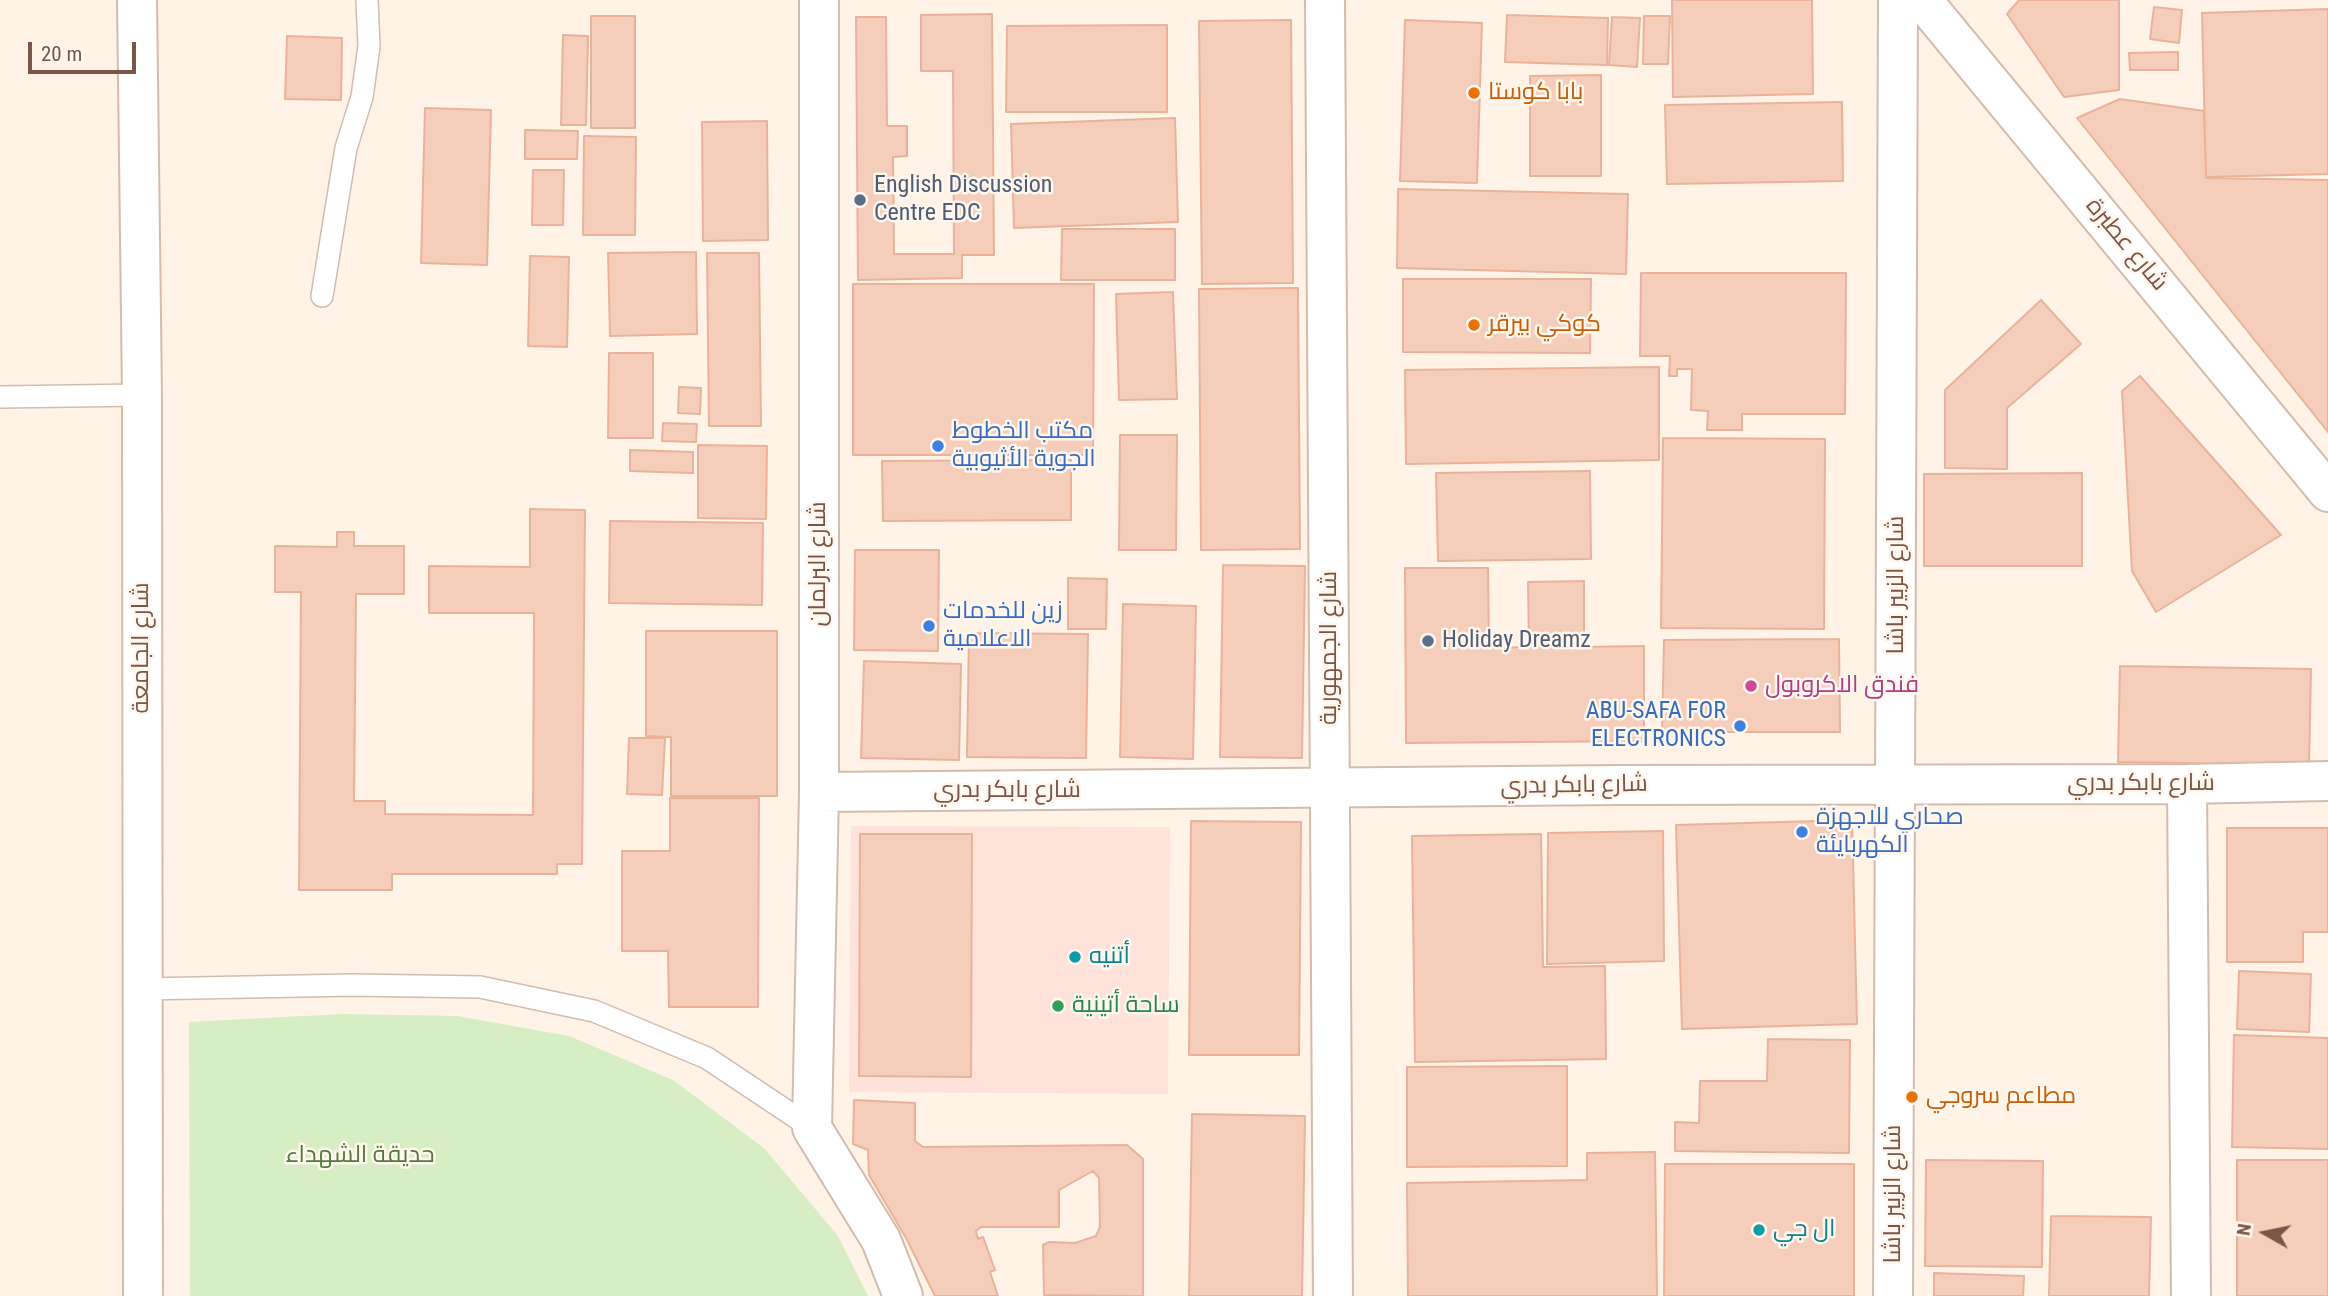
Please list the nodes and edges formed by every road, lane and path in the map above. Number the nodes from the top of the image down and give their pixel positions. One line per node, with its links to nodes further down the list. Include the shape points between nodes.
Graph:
1 (136, 0): 8 (street, شارع الجامعة)
2 (367, 0): 7 (lane, via 369,46 362,97 346,148)
3 (819, 0): 15 (street, شارع البرلمان)
4 (1325, 0): 14 (street, شارع الجمهورية)
5 (1898, 0): 13 (street, شارع الزبير باشا)
6 (1922, 0): 10 (street, شارع عطبرة)
7 (322, 296)
8 (142, 395): 9 (lane); 16 (street, شارع الجامعة)
9 (0, 397)
10 (2328, 492)
11 (2328, 781): 12 (street, شارع بابكر بدري)
12 (2187, 784): 13 (street, شارع بابكر بدري); 22 (street)
13 (1896, 785): 14 (street, شارع بابكر بدري); 21 (street, شارع الزبير باشا)
14 (1331, 789): 15 (street, شارع بابكر بدري); 20 (street, شارع الجمهورية)
15 (819, 792): 17 (street, شارع البرلمان)
16 (142, 989): 17 (lane, via 480,987 594,1011 707,1058); 18 (street, شارع الجامعة)
17 (812, 1128): 19 (street, via 881,1240)
18 (137, 1286)
19 (903, 1296)
20 (1333, 1296)
21 (1893, 1296)
22 (2191, 1296)

